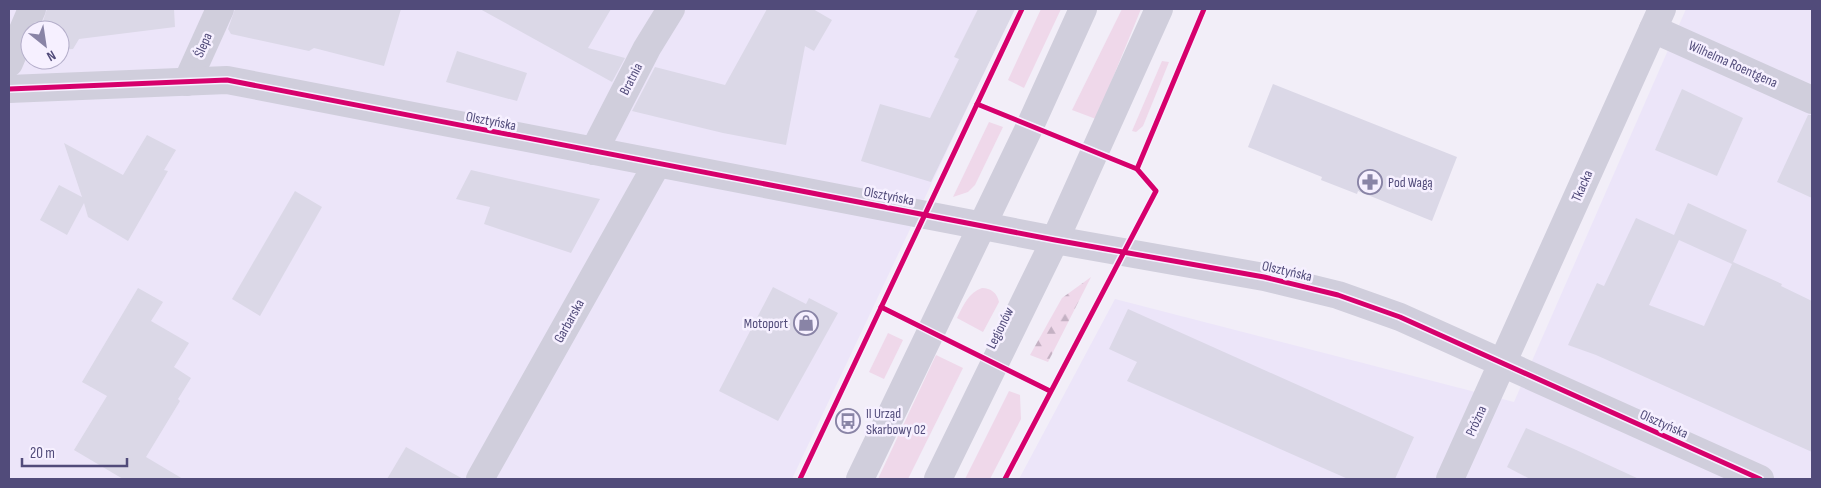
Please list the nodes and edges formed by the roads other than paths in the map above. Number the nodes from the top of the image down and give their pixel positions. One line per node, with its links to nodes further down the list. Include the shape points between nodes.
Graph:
1 (32, 9): 7 (street)
2 (220, 9): 8 (street, Ślepa)
3 (671, 9): 11 (street, Bratnia)
4 (1083, 9): 13 (street)
5 (1160, 9): 14 (street, Legionów)
6 (1657, 19): 10 (street, Wilhelma Roentgena); 15 (street, Tkacka)
7 (9, 63)
8 (186, 82): 9 (street, Olsztyńska); 11 (street, Olsztyńska, via 227,80)
9 (9, 89)
10 (1812, 100)
11 (594, 152): 12 (street, Olsztyńska)
12 (657, 164): 13 (street, Olsztyńska); 16 (street, Garbarska)
13 (982, 225): 14 (street, Olsztyńska); 17 (street)
14 (1055, 240): 15 (street, Olsztyńska, via 1264,277 1338,294 1400,317); 18 (street, Legionów)
15 (1502, 364): 19 (street, Próżna); 20 (street, Olsztyńska)
16 (480, 479)
17 (860, 479)
18 (938, 479)
19 (1450, 479)
20 (1760, 479)

